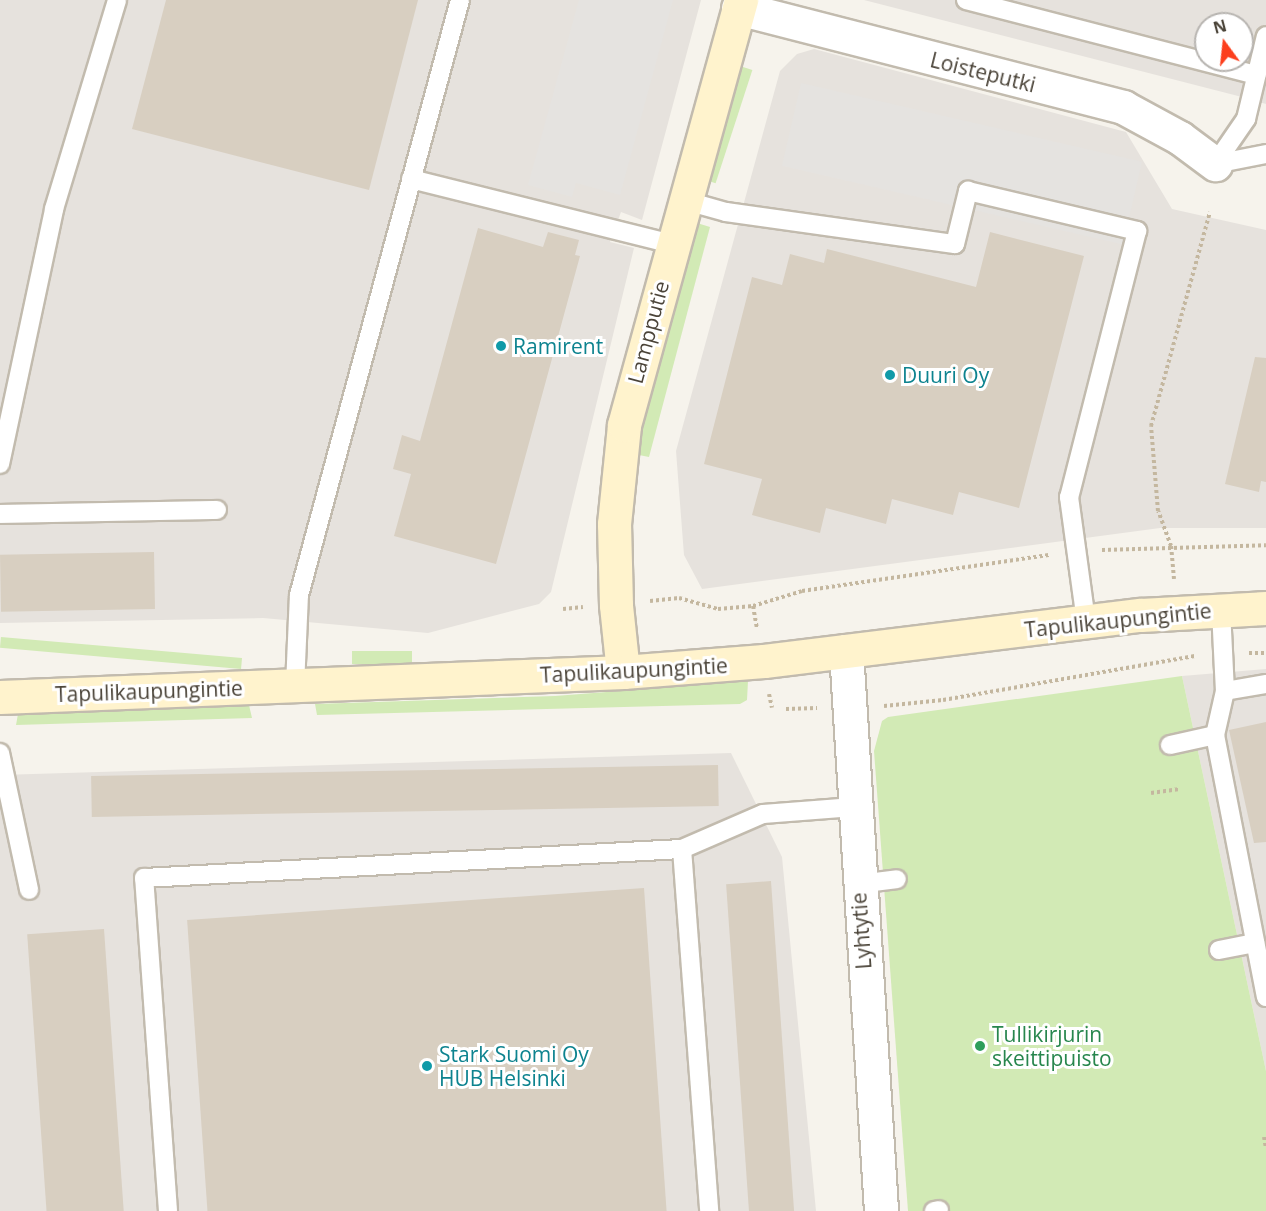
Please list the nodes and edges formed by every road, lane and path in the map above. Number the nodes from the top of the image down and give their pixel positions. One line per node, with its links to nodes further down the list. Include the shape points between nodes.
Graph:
1 (117, 0): 13 (lane, via 54,209)
2 (460, 0): 9 (lane)
3 (966, 0): 6 (lane)
4 (739, 4): 8 (street, Loisteputki, via 1123,107 1180,138); 10 (main road, Lampputie)
5 (1266, 36): 6 (lane)
6 (1256, 75): 8 (lane, via 1246,119)
7 (1266, 154): 8 (lane)
8 (1215, 164)
9 (411, 179): 12 (lane); 28 (lane, via 299,595)
10 (683, 200): 12 (main road, Lampputie); 18 (lane, via 726,212 955,244 968,191 1137,231 1069,497)
11 (1210, 212): 17 (path, via 1151,426 1158,511)
12 (671, 244): 26 (main road, Lampputie, via 619,452 614,524 616,605)
13 (0, 464)
14 (217, 510): 15 (lane)
15 (0, 514)
16 (1266, 545): 17 (path)
17 (1171, 546): 18 (path)
18 (1074, 552): 19 (path, via 802,591 753,606 718,609); 22 (lane)
19 (679, 598)
20 (1266, 609): 21 (main road, Tapulikaupungintie)
21 (1221, 610): 22 (main road, Tapulikaupungintie); 25 (lane)
22 (1086, 621): 23 (main road, Tapulikaupungintie)
23 (846, 651): 26 (main road, Tapulikaupungintie); 37 (street, Lyhtytie)
24 (1266, 652): 25 (path)
25 (1222, 655): 29 (lane); 31 (path, via 1180,657 976,695)
26 (624, 672): 28 (main road, Tapulikaupungintie)
27 (1266, 684): 29 (lane)
28 (295, 686): 30 (main road, Tapulikaupungintie)
29 (1225, 691): 32 (lane)
30 (0, 697)
31 (886, 706)
32 (1215, 735): 33 (lane); 42 (lane)
33 (1170, 745)
34 (0, 753): 41 (lane)
35 (1180, 789): 36 (path)
36 (1151, 793)
37 (854, 807): 38 (lane, via 763,814); 40 (street, Lyhtytie)
38 (682, 849): 48 (lane, via 144,878); 49 (lane)
39 (897, 879): 40 (lane)
40 (858, 884): 50 (street, Lyhtytie)
41 (29, 890)
42 (1258, 914): 43 (lane)
43 (1255, 943): 44 (lane); 45 (lane)
44 (1219, 950)
45 (1266, 997)
46 (1264, 1137): 47 (path)
47 (1266, 1148)
48 (168, 1211)
49 (709, 1211)
50 (881, 1211)

